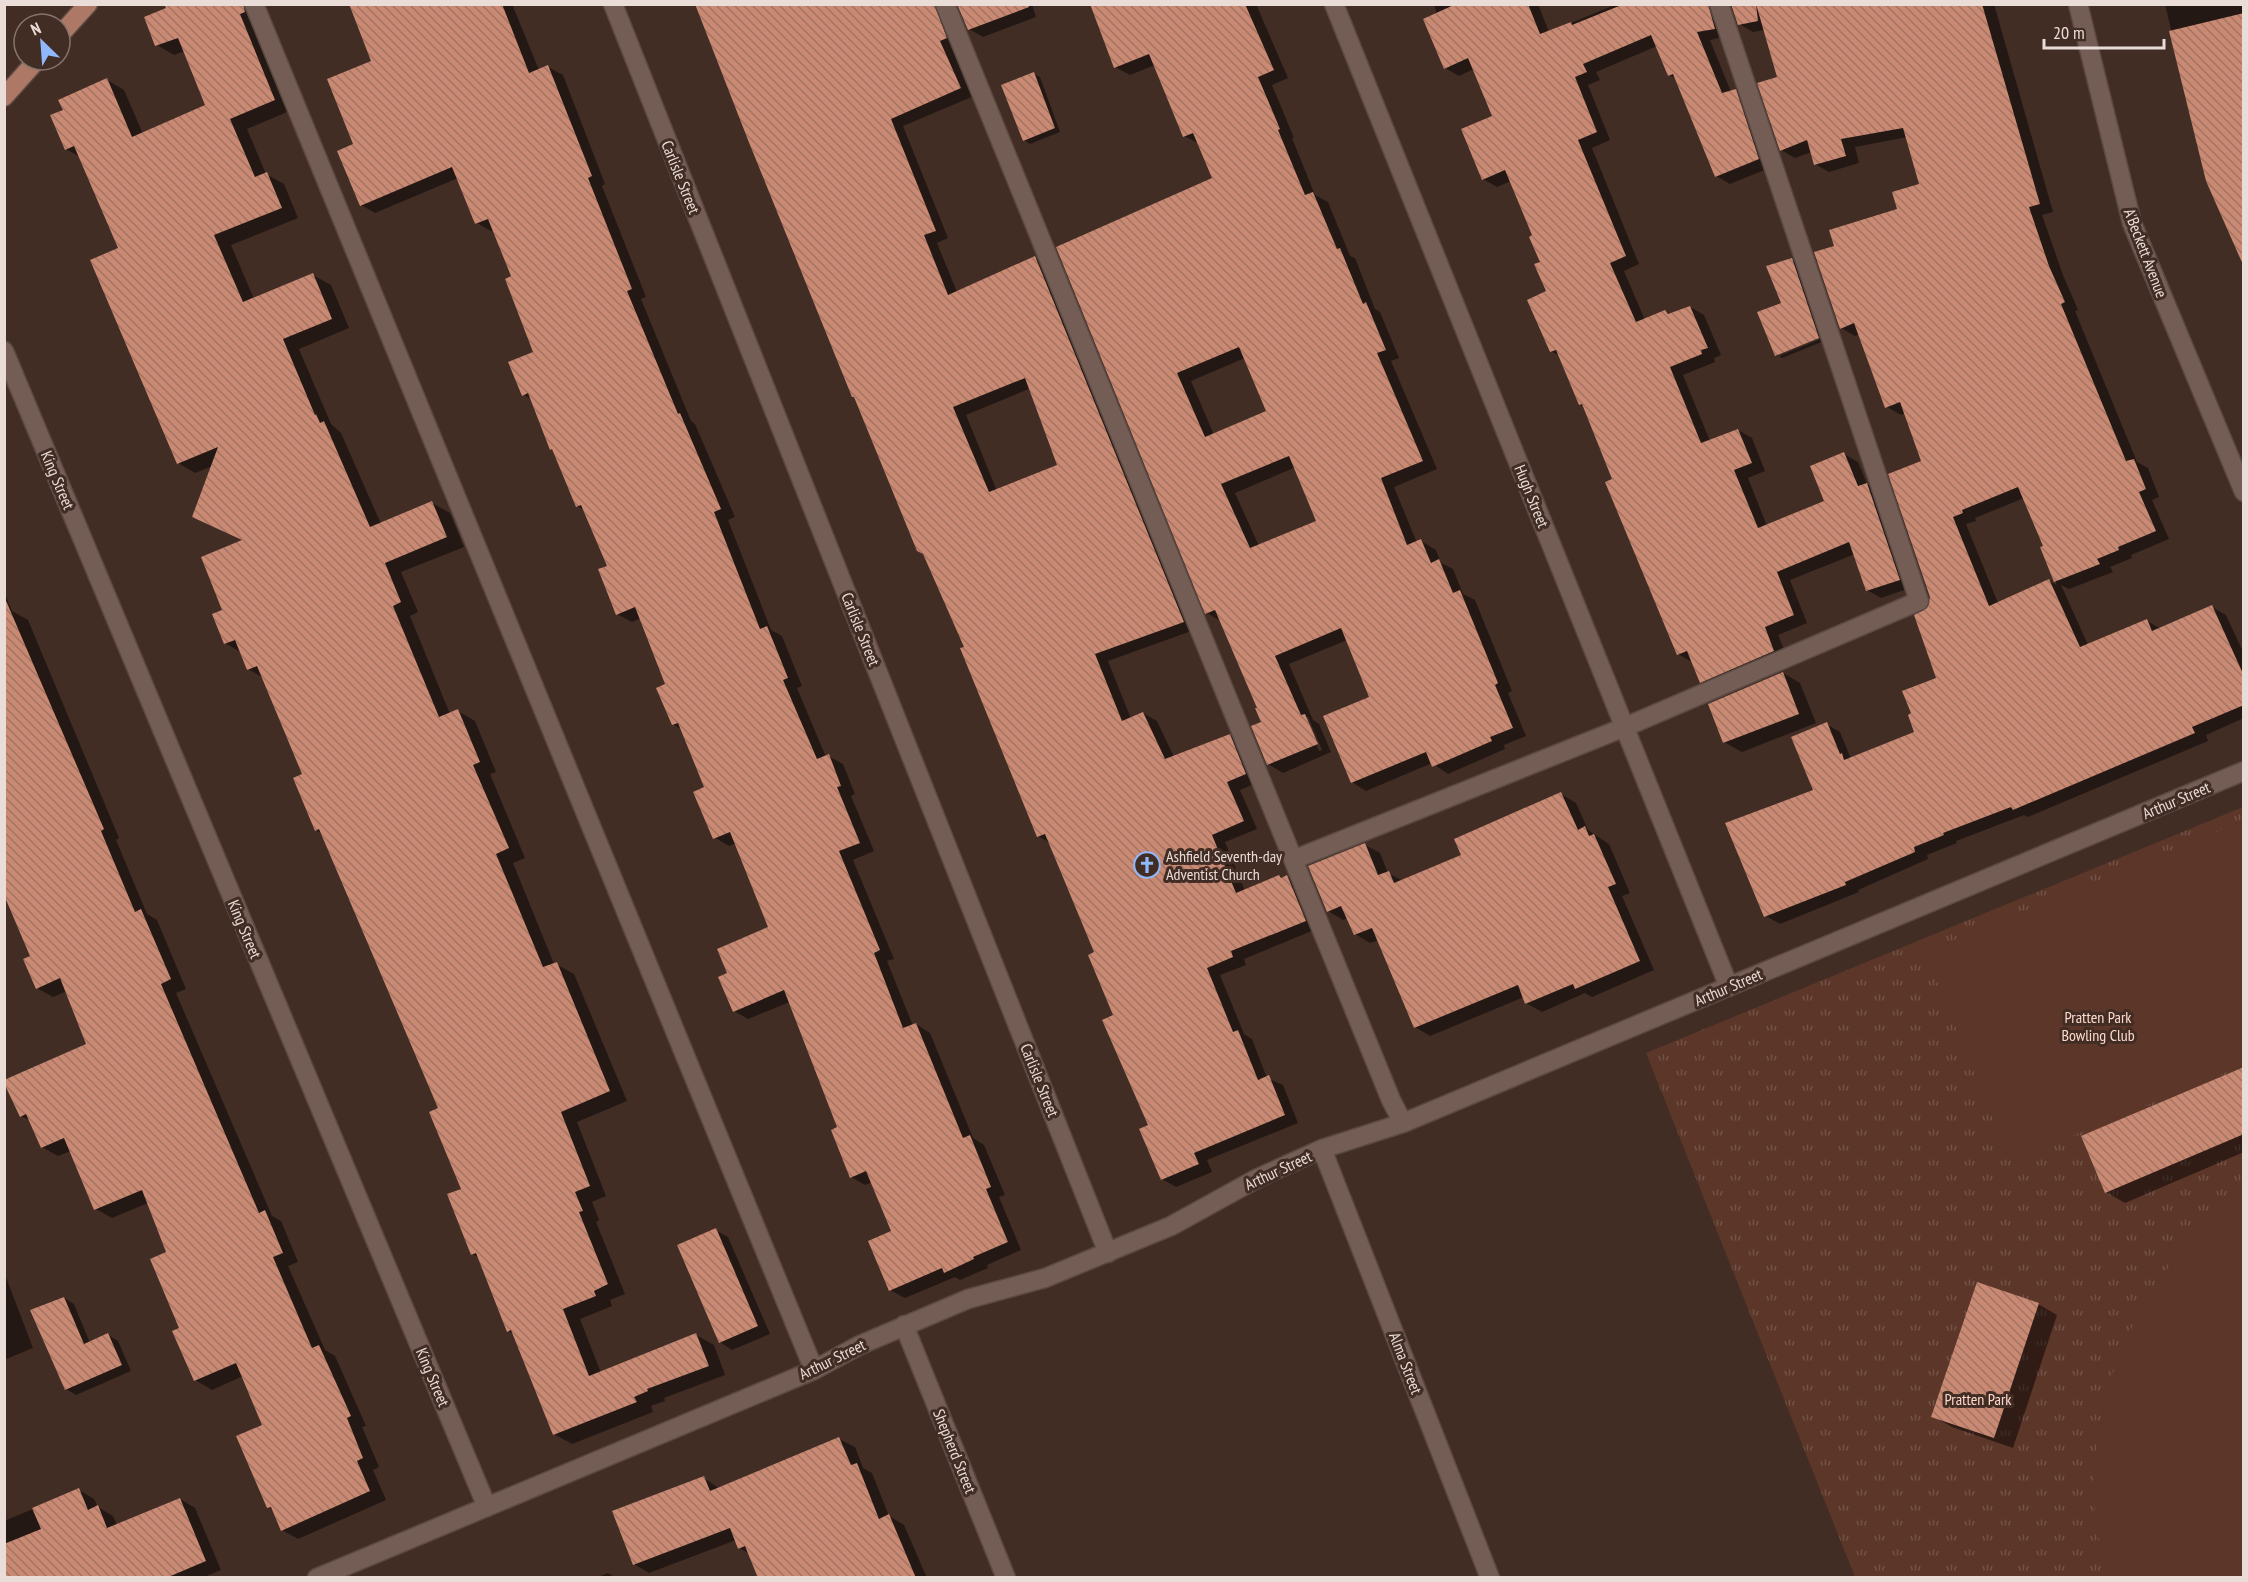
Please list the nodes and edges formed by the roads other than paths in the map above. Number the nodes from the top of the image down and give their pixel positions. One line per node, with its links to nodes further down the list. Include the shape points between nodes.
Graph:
1 (88, 4): 8 (main road)
2 (254, 4): 21 (street)
3 (613, 4): 19 (street, Carlisle Street)
4 (945, 4): 15 (street)
5 (1334, 4): 13 (street, Hugh Street)
6 (1719, 4): 13 (street, via 1919,601)
7 (2078, 4): 12 (street, A'Beckett Avenue, via 2132,223)
8 (72, 22)
9 (26, 72): 10 (main road)
10 (6, 91)
11 (4, 351): 22 (street, King Street)
12 (2244, 492)
13 (1625, 727): 15 (street); 16 (street, Hugh Street)
14 (2244, 771): 16 (street, Arthur Street)
15 (1295, 859): 17 (street)
16 (1729, 987): 17 (street, Arthur Street)
17 (1403, 1123): 18 (street, Arthur Street)
18 (1322, 1149): 19 (street, Arthur Street, via 1258,1178 1171,1227); 25 (street, Alma Street)
19 (1108, 1253): 20 (street, Arthur Street, via 1045,1278 968,1299)
20 (904, 1325): 21 (street, Arthur Street); 24 (street, Shepherd Street)
21 (813, 1370): 22 (street, Arthur Street)
22 (486, 1507): 23 (street, Arthur Street)
23 (317, 1578)
24 (1006, 1578)
25 (1490, 1578)

